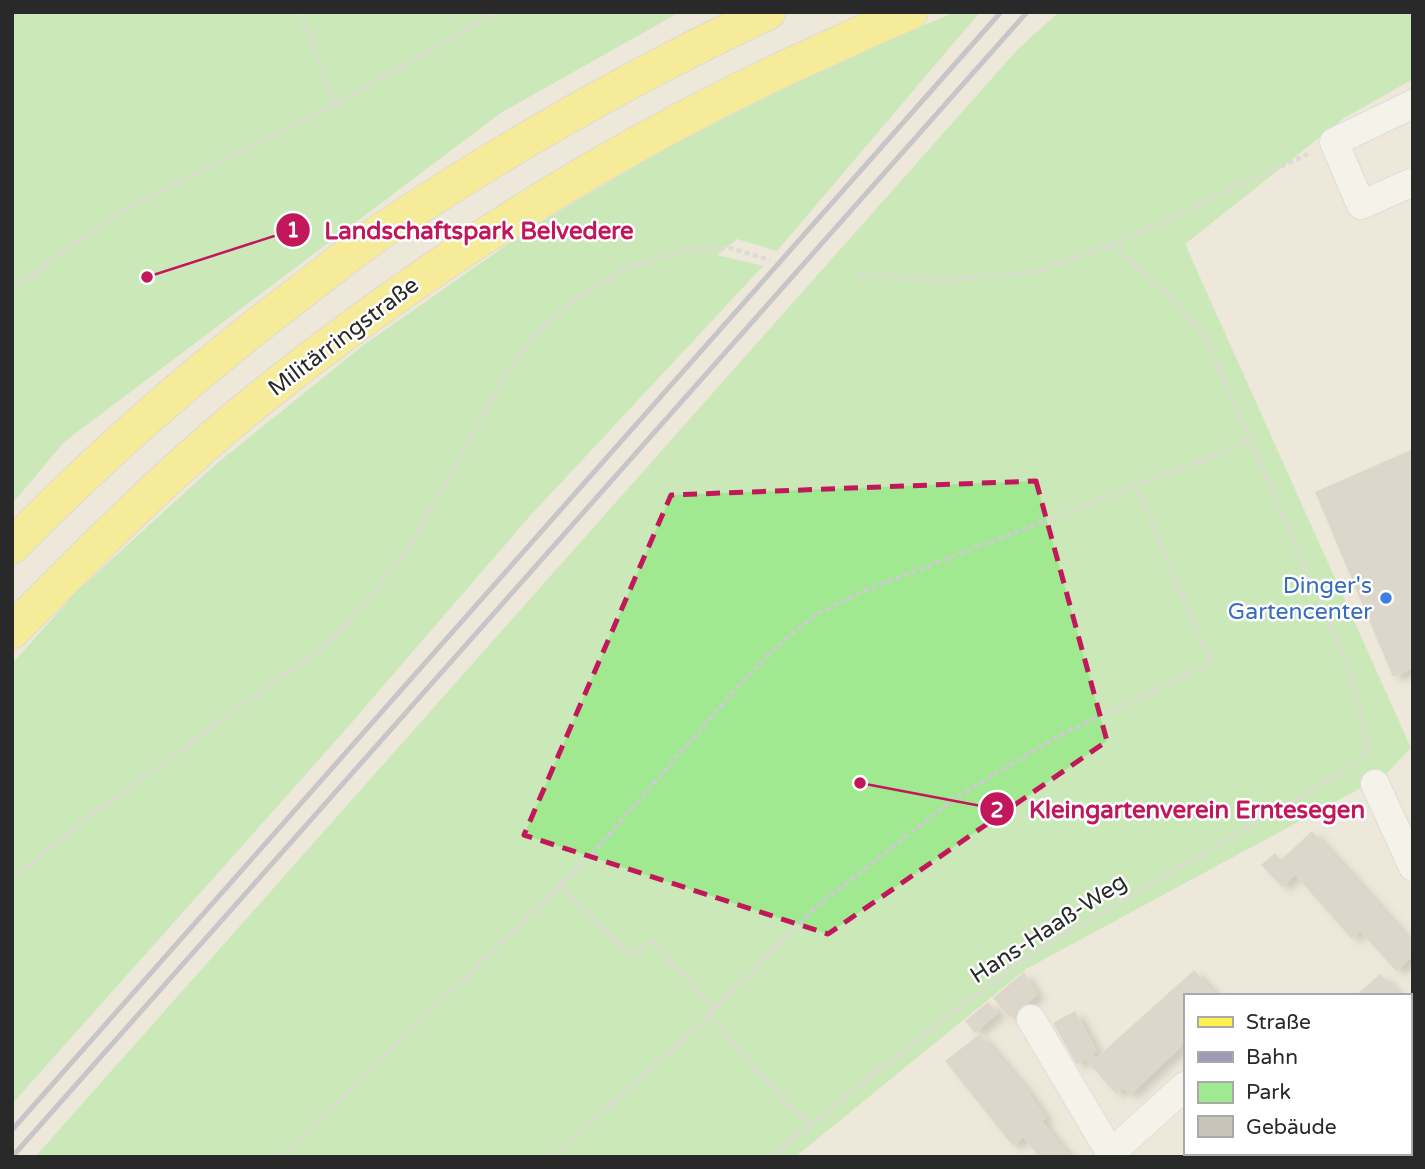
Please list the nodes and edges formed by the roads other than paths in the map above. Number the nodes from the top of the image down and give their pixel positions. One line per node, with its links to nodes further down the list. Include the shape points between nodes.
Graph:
1 (768, 12): 5 (main road, via 685,51 488,162 384,230 227,348 78,479)
2 (910, 12): 6 (main road, Militärringstraße, via 710,103 527,208 412,283 256,401 117,526)
3 (1413, 104): 4 (street, via 1334,142 1361,205)
4 (1413, 182)
5 (12, 546)
6 (12, 631)
7 (1370, 771): 8 (street)
8 (1413, 867)
9 (1031, 1019): 11 (street)
10 (1184, 1087): 11 (street)
11 (1112, 1155)

